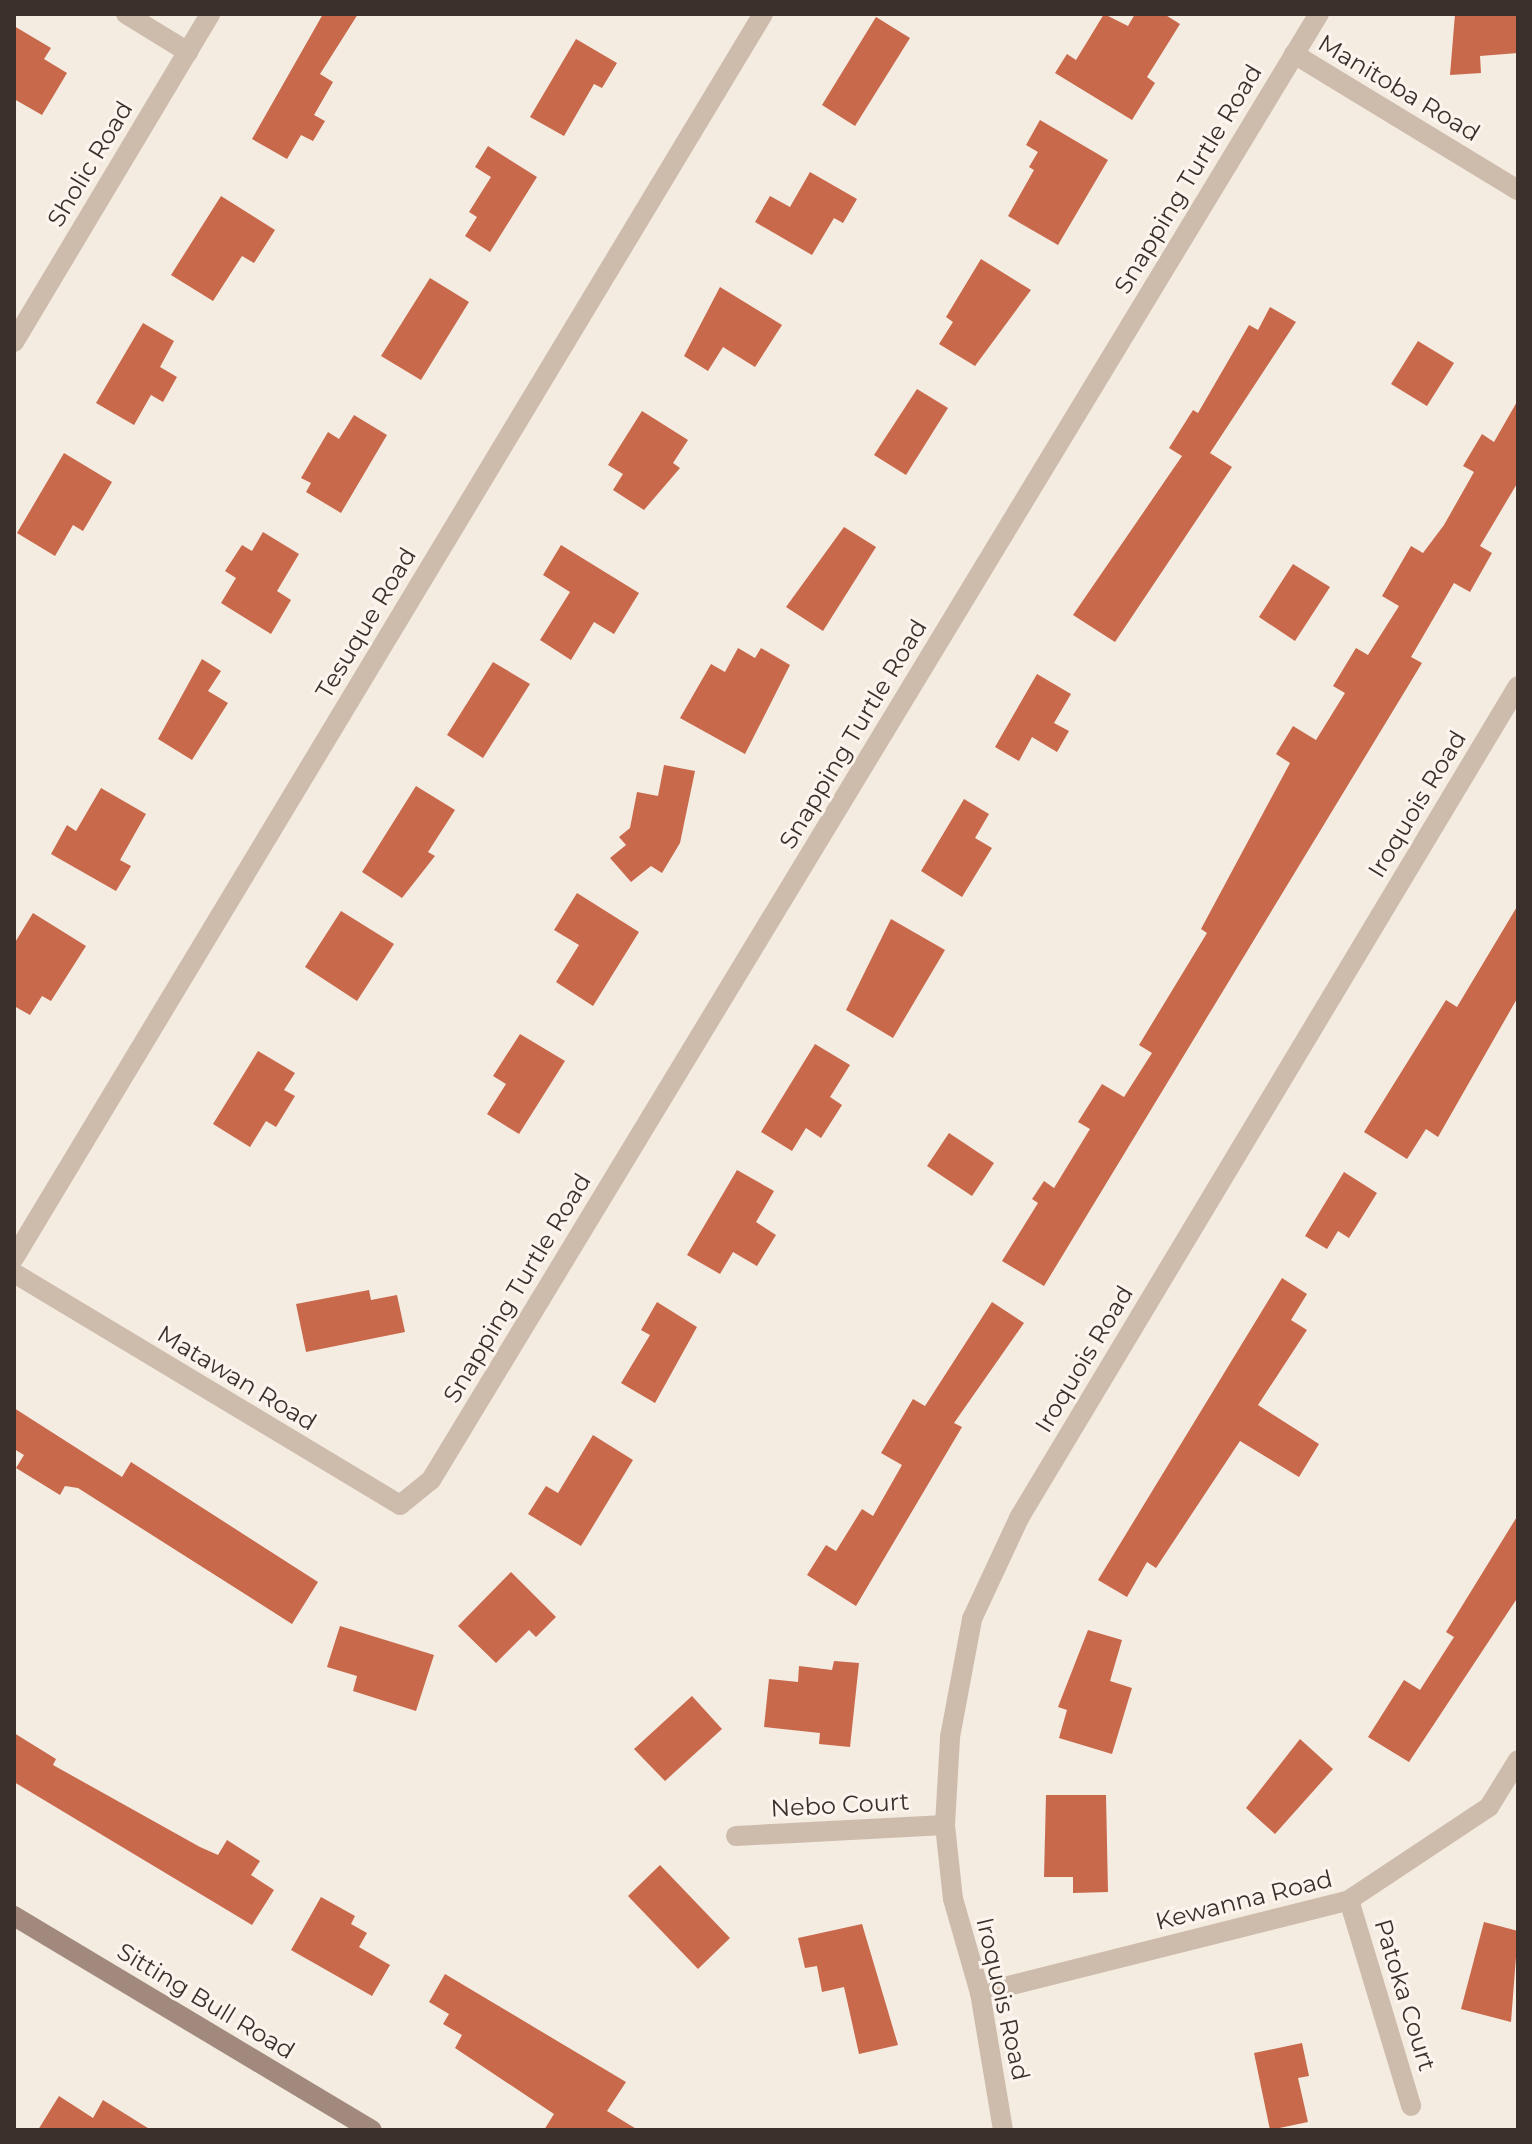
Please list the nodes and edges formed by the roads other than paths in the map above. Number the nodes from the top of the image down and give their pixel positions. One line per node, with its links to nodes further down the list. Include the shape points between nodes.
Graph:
1 (126, 14): 5 (street)
2 (210, 14): 5 (street, Sholic Road)
3 (763, 14): 10 (street, Tesuque Road)
4 (1319, 14): 6 (street, Snapping Turtle Road)
5 (188, 52): 8 (street, Sholic Road)
6 (1294, 54): 7 (street, Manitoba Road); 12 (street, Snapping Turtle Road)
7 (1518, 190)
8 (14, 342)
9 (1518, 686): 14 (street, Iroquois Road, via 1019,1518 972,1619 950,1737)
10 (14, 1258)
11 (14, 1273): 12 (street, Matawan Road, via 400,1505)
12 (431, 1480)
13 (1518, 1760): 16 (street, Kewanna Road, via 1489,1807)
14 (945, 1825): 15 (street, Nebo Court); 18 (street, Iroquois Road, via 953,1899)
15 (736, 1836)
16 (1349, 1900): 18 (street, Kewanna Road); 19 (street, Patoka Court)
17 (14, 1916): 20 (street, Sitting Bull Road)
18 (980, 1993): 21 (street, Iroquois Road)
19 (1411, 2106)
20 (372, 2130)
21 (1003, 2130)

